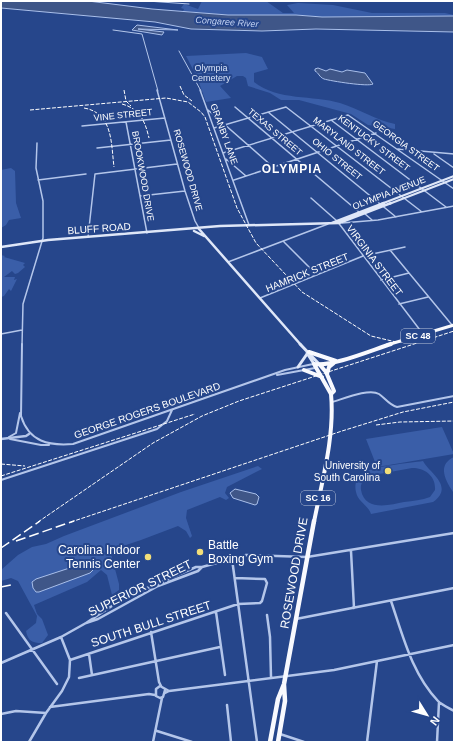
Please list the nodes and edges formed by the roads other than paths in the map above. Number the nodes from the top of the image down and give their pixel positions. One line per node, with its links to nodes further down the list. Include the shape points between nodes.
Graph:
1 (147, 1): 2 (street, via 188,4)
2 (190, 1)
3 (113, 30): 8 (street, ROSEWOOD DRIVE, via 142,34)
4 (179, 50): 6 (street, GRANBY LANE, via 194,75)
5 (235, 107): 9 (street, TEXAS STREET)
6 (208, 109): 12 (street); 15 (street, GRANBY LANE)
7 (268, 112): 9 (street); 14 (street, MARYLAND STREET, via 286,107); 16 (street, OHIO STREET)
8 (165, 118): 11 (street, VINE STREET); 20 (street, ROSEWOOD DRIVE)
9 (248, 118): 12 (street); 18 (street, TEXAS STREET)
10 (331, 120): 14 (street); 17 (street, GEORGIA STREET, via 348,115); 19 (street, KENTUCKY STREET)
11 (126, 122): 13 (street, VINE STREET); 22 (street, BROOKWOOD DRIVE)
12 (225, 125): 15 (street); 23 (street)
13 (82, 126)
14 (311, 126): 16 (street); 24 (street, MARYLAND STREET)
15 (214, 128): 28 (street, GRANBY LANE)
16 (292, 132): 18 (street); 27 (street, OHIO STREET)
17 (376, 133): 19 (street); 26 (street, GEORGIA STREET)
18 (272, 138): 23 (street); 32 (street, TEXAS STREET)
19 (357, 139): 24 (street); 43 (street, KENTUCKY STREET)
20 (171, 140): 22 (street); 33 (street, ROSEWOOD DRIVE)
21 (36, 143): 40 (street)
22 (130, 144): 25 (street); 36 (street, BROOKWOOD DRIVE)
23 (248, 145): 28 (street); 34 (street)
24 (338, 146): 27 (street); 47 (street, MARYLAND STREET)
25 (98, 148)
26 (398, 149): 29 (street); 42 (street, GEORGIA STREET)
27 (318, 152): 32 (street); 49 (street, OHIO STREET)
28 (223, 153): 31 (street, GRANBY LANE)
29 (432, 153): 30 (street); 35 (street)
30 (454, 154)
31 (225, 158): 38 (street); 41 (street, GRANBY LANE)
32 (297, 159): 34 (street); 54 (street, TEXAS STREET)
33 (178, 164): 36 (street); 45 (street, ROSEWOOD DRIVE)
34 (273, 167): 38 (street)
35 (454, 168)
36 (135, 169): 46 (street, BROOKWOOD DRIVE); 64 (street, via 95,174)
37 (86, 174): 40 (street)
38 (246, 176): 41 (street)
39 (454, 178): 42 (main road, OLYMPIA AVENUE)
40 (38, 180): 66 (street, via 43,201)
41 (234, 180): 60 (street, GRANBY LANE)
42 (444, 181): 43 (main road, OLYMPIA AVENUE); 44 (street, GEORGIA STREET)
43 (423, 189): 47 (main road, OLYMPIA AVENUE); 52 (street, KENTUCKY STREET)
44 (454, 189)
45 (185, 190): 46 (street); 61 (street, ROSEWOOD DRIVE)
46 (140, 196): 63 (street, BROOKWOOD DRIVE)
47 (403, 197): 49 (main road, OLYMPIA AVENUE); 50 (main road, OLYMPIA AVENUE); 53 (street, MARYLAND STREET)
48 (311, 198): 58 (street, VIRGINIA STREET)
49 (381, 204): 50 (street, OHIO STREET); 54 (main road, OLYMPIA AVENUE)
50 (383, 206): 54 (main road, OLYMPIA AVENUE); 55 (street, OHIO STREET)
51 (454, 206): 52 (street)
52 (446, 207): 53 (street)
53 (422, 212): 55 (street)
54 (362, 213): 56 (street, TEXAS STREET); 57 (main road, OLYMPIA AVENUE); 58 (main road, OLYMPIA AVENUE)
55 (396, 217): 56 (street)
56 (373, 220): 57 (street)
57 (349, 221): 58 (main road, OLYMPIA AVENUE)
58 (338, 222): 59 (main road, OLYMPIA AVENUE); 71 (street, VIRGINIA STREET)
59 (329, 224): 60 (main road, BLUFF ROAD); 67 (street, OLYMPIA AVENUE)
60 (249, 225): 61 (main road, BLUFF ROAD)
61 (200, 229): 62 (main road, BLUFF ROAD); 65 (main road, ROSEWOOD DRIVE)
62 (186, 230): 63 (main road, BLUFF ROAD); 65 (main road, via 196,231)
63 (147, 233): 64 (main road, BLUFF ROAD)
64 (88, 237): 66 (main road, BLUFF ROAD)
65 (206, 237): 72 (main road, ROSEWOOD DRIVE)
66 (42, 241): 68 (main road, BLUFF ROAD); 80 (street, via 25,295)
67 (284, 242): 72 (street, OLYMPIA AVENUE); 74 (street)
68 (1, 247)
69 (405, 247): 70 (street, HAMRICK STREET)
70 (390, 250): 71 (street, HAMRICK STREET); 73 (street)
71 (363, 256): 74 (street, HAMRICK STREET); 75 (street, VIRGINIA STREET)
72 (228, 262): 77 (main road, ROSEWOOD DRIVE)
73 (409, 273): 75 (street); 76 (street)
74 (317, 275): 77 (street, HAMRICK STREET)
75 (381, 280): 78 (street, VIRGINIA STREET)
76 (428, 296): 78 (street); 79 (street)
77 (260, 298): 83 (main road, ROSEWOOD DRIVE)
78 (399, 304): 82 (street, VIRGINIA STREET)
79 (453, 325): 82 (main road, SC 48)
80 (22, 330): 81 (street); 95 (street)
81 (1, 334)
82 (423, 334): 84 (main road, SC 48)
83 (307, 352): 84 (main road); 85 (main road, ROSEWOOD DRIVE); 85 (main road, ROSEWOOD DRIVE / SC 16); 86 (main road)
84 (337, 361): 85 (main road, SC 48); 89 (main road, via 329,367)
85 (317, 365): 86 (street, GEORGE ROGERS BOULEVARD); 87 (street, GEORGE ROGERS BOULEVARD); 89 (main road, ROSEWOOD DRIVE / SC 16); 90 (main road, ROSEWOOD DRIVE / SC 16)
86 (298, 367): 88 (street, GEORGE ROGERS BOULEVARD)
87 (304, 370): 88 (street, GEORGE ROGERS BOULEVARD); 90 (main road)
88 (275, 375): 94 (street, GEORGE ROGERS BOULEVARD)
89 (327, 375): 91 (main road, ROSEWOOD DRIVE / SC 16, via 334,391)
90 (322, 377): 91 (main road, ROSEWOOD DRIVE / SC 16)
91 (331, 394): 93 (main road, ROSEWOOD DRIVE / SC 16)
92 (454, 396): 93 (street, via 398,407 390,405 373,392)
93 (332, 402): 103 (main road, ROSEWOOD DRIVE / SC 16, via 330,436)
94 (172, 410): 99 (street, GEORGE ROGERS BOULEVARD, via 81,442); 100 (street, via 165,424 157,429)
95 (21, 412): 96 (street, via 22,421); 97 (street, via 16,433)
96 (29, 434): 97 (street); 99 (street, GEORGE ROGERS BOULEVARD, via 40,441)
97 (7, 438): 98 (street); 99 (street, via 41,445)
98 (1, 439)
99 (56, 445)
100 (1, 480)
101 (454, 533): 102 (street, SUPERIOR STREET)
102 (351, 551): 103 (street, SUPERIOR STREET); 109 (street)
103 (307, 557): 104 (street, SUPERIOR STREET, via 246,555); 113 (main road, ROSEWOOD DRIVE / SC 16)
104 (232, 559): 105 (street); 115 (street, SUPERIOR STREET, via 196,567 157,583 110,607)
105 (235, 578): 108 (street); 108 (street, SOUTH BULL STREET, via 263,578 267,583 260,603)
106 (454, 588): 107 (street)
107 (391, 601): 109 (street); 120 (street)
108 (238, 604): 110 (street, SOUTH BULL STREET); 130 (street)
109 (354, 608): 113 (street)
110 (216, 612): 114 (street, SOUTH BULL STREET); 117 (street)
111 (6, 613): 118 (street)
112 (267, 615): 128 (street)
113 (296, 619): 127 (main road, ROSEWOOD DRIVE / SC 16)
114 (151, 632): 119 (street, SOUTH BULL STREET); 122 (street)
115 (61, 638): 118 (street, SUPERIOR STREET); 121 (street)
116 (454, 645): 120 (street)
117 (220, 647): 122 (street); 126 (street)
118 (34, 650): 124 (street, SUPERIOR STREET); 131 (street)
119 (89, 654): 121 (street, SOUTH BULL STREET); 125 (street)
120 (410, 656): 123 (street); 137 (street, via 420,678)
121 (70, 660): 139 (street, via 69,677)
122 (156, 662): 125 (street); 133 (street)
123 (377, 662): 127 (street); 153 (street)
124 (1, 663)
125 (92, 675): 129 (street)
126 (225, 675)
127 (286, 675): 128 (street); 132 (main road, ROSEWOOD DRIVE / SC 16)
128 (271, 677): 130 (street)
129 (79, 678)
130 (248, 680): 134 (street); 149 (street)
131 (57, 684)
132 (284, 684): 144 (main road, ROSEWOOD DRIVE / SC 16, via 285,701); 150 (main road, ROSEWOOD DRIVE / SC 16, via 278,699)
133 (159, 687): 134 (street); 135 (street)
134 (166, 691): 136 (street)
135 (155, 693): 136 (street); 139 (street)
136 (160, 698): 143 (street)
137 (440, 702): 140 (street); 154 (street)
138 (227, 705): 148 (street)
139 (50, 707): 141 (street)
140 (454, 711)
141 (46, 713): 142 (street, via 16,711); 145 (street)
142 (1, 714)
143 (156, 731): 146 (street); 147 (street)
144 (279, 734): 151 (main road, ROSEWOOD DRIVE / SC 16); 152 (street)
145 (29, 742)
146 (154, 742)
147 (192, 742)
148 (231, 742)
149 (257, 742)
150 (270, 742)
151 (278, 742)
152 (304, 742)
153 (367, 742)
154 (437, 742)

